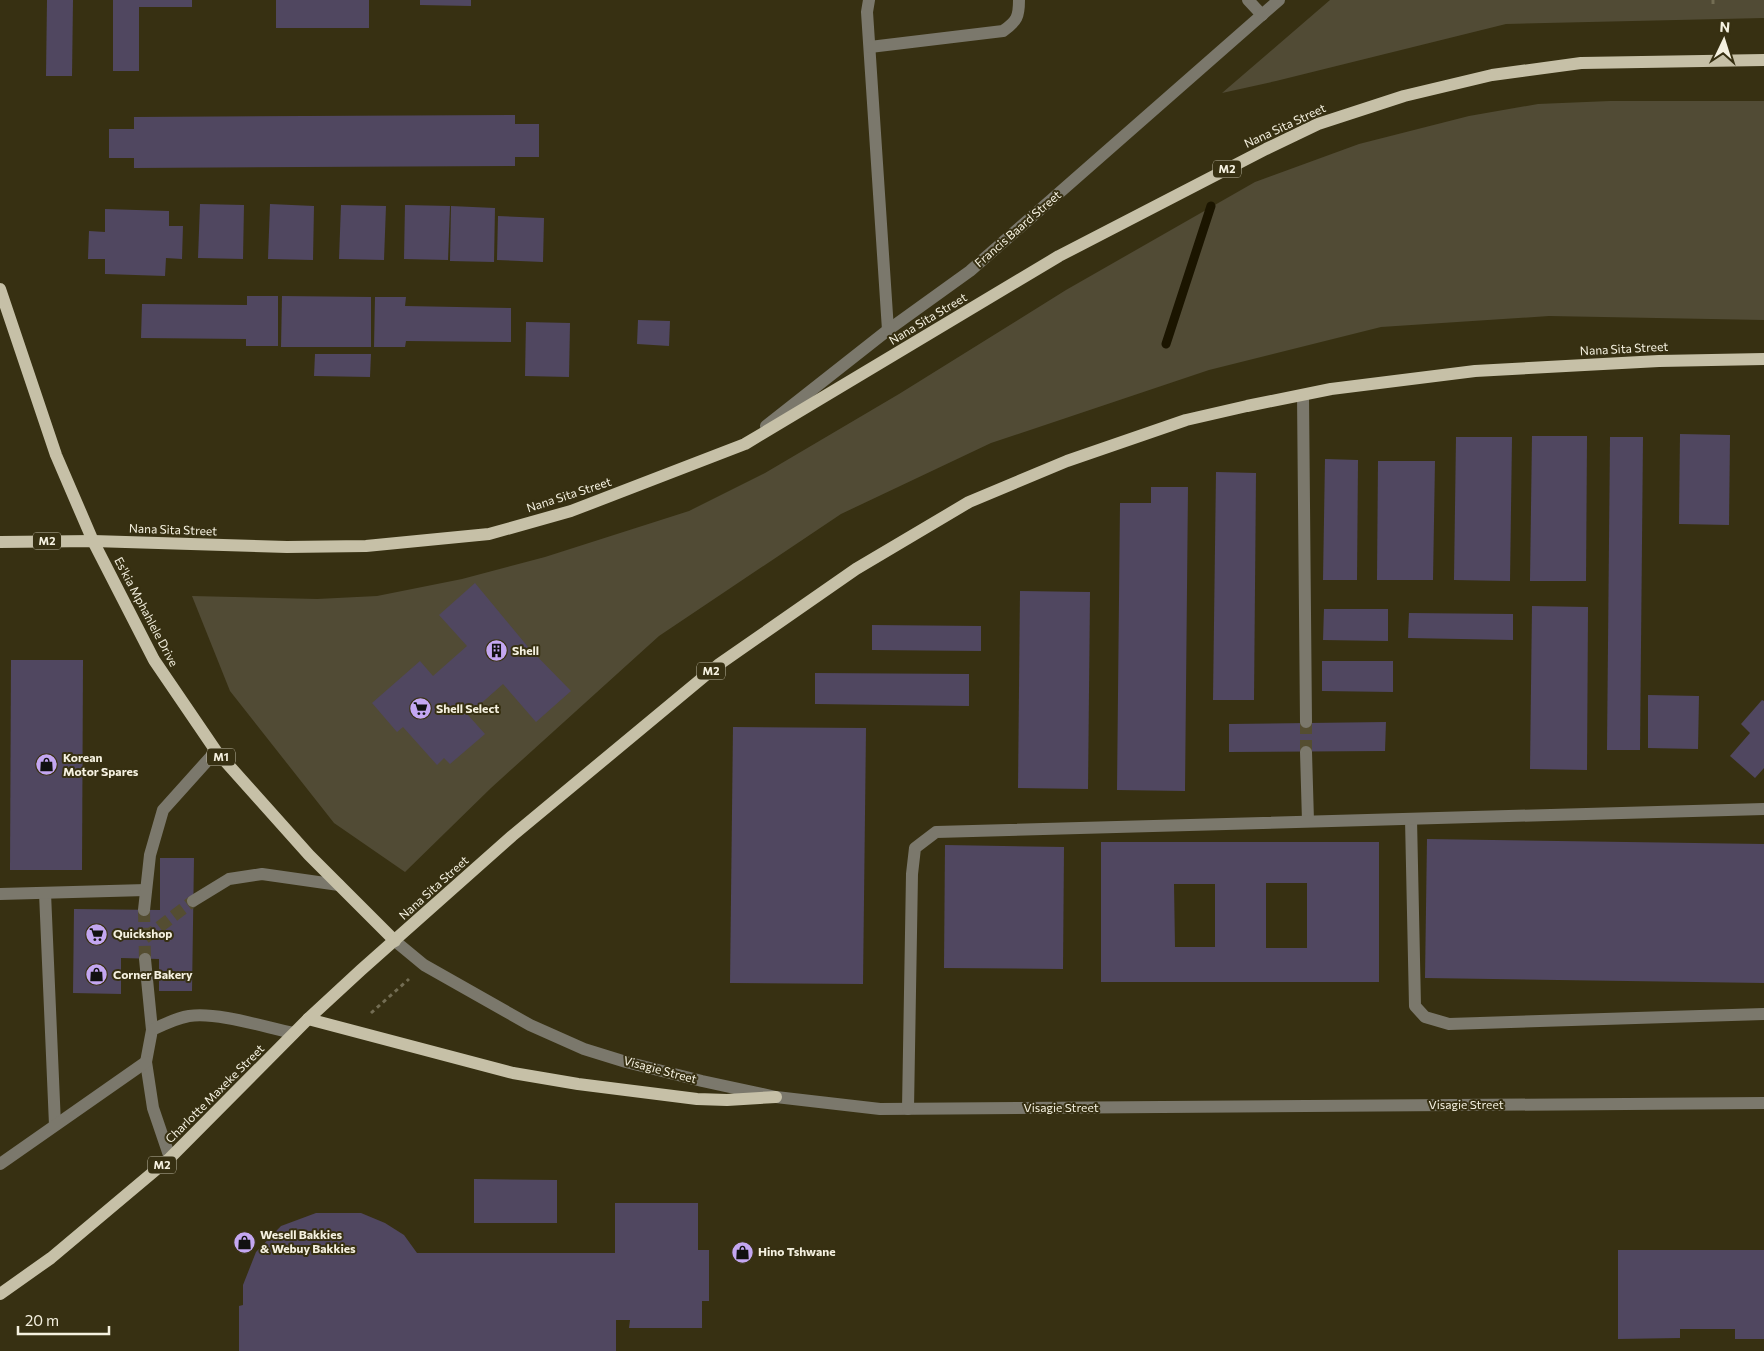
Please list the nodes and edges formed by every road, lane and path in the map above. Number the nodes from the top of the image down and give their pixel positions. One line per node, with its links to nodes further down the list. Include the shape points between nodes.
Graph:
1 (869, 0): 8 (street)
2 (1019, 0): 8 (street, via 1019,12 1014,23 1003,30)
3 (1248, 0): 7 (street)
4 (1279, 0): 7 (street, Francis Baard Street)
5 (1712, 0): 6 (path)
6 (1713, 6)
7 (1262, 15): 11 (street, Francis Baard Street, via 970,271)
8 (870, 47): 11 (street)
9 (1764, 60): 14 (main road, Nana Sita Street / M2, via 1581,63 1492,75 1404,96 1318,124 1059,256)
10 (0, 289): 15 (main road, Es'kia Mphahlele Drive / M1, via 56,455)
11 (888, 330): 14 (street, Francis Baard Street)
12 (1764, 359): 13 (main road, Nana Sita Street / M2, via 1475,371)
13 (1303, 395): 17 (street); 29 (main road, Nana Sita Street / M2, via 1186,420 1067,461 969,502 856,569 718,665 512,836)
14 (745, 444): 15 (main road, Nana Sita Street / M2, via 571,512 489,534 366,546 287,548)
15 (93, 541): 16 (main road, M2); 18 (main road, Es'kia Mphahlele Drive / M1, via 154,660)
16 (0, 542)
17 (1306, 722)
18 (216, 751): 23 (main road, Es'kia Mphahlele Drive / M1); 24 (street, via 163,810 150,855)
19 (1306, 752): 22 (street)
20 (1764, 809): 21 (street)
21 (1411, 819): 22 (street); 32 (street, via 1414,1006 1425,1017 1449,1024)
22 (1308, 821): 40 (street, via 936,832 915,848 912,874)
23 (339, 886): 27 (street, via 262,874 229,879); 29 (main road, Es'kia Mphahlele Drive / M1)
24 (146, 890): 25 (street); 28 (street)
25 (45, 893): 26 (street); 41 (street)
26 (0, 894)
27 (193, 901)
28 (144, 910)
29 (395, 941): 31 (street, Visagie Street); 33 (main road, Charlotte Maxeke Street / M2)
30 (146, 959): 34 (street)
31 (424, 965): 35 (path); 38 (street, Visagie Street, via 530,1025 584,1049)
32 (1764, 1014)
33 (308, 1019): 35 (main road); 36 (main road, Charlotte Maxeke Street / M2)
34 (152, 1030): 36 (street, via 190,1016 217,1016); 37 (street)
35 (352, 1030): 38 (main road, via 513,1073 578,1084 697,1099)
36 (294, 1033): 42 (main road, Charlotte Maxeke Street / M2)
37 (146, 1062): 41 (street); 42 (street, via 153,1108)
38 (776, 1097): 40 (street, Visagie Street, via 880,1109)
39 (1764, 1102): 40 (street, Visagie Street)
40 (908, 1109)
41 (55, 1126): 43 (street)
42 (170, 1158): 44 (main road, Charlotte Maxeke Street / M2, via 51,1258)
43 (0, 1164)
44 (0, 1294)

